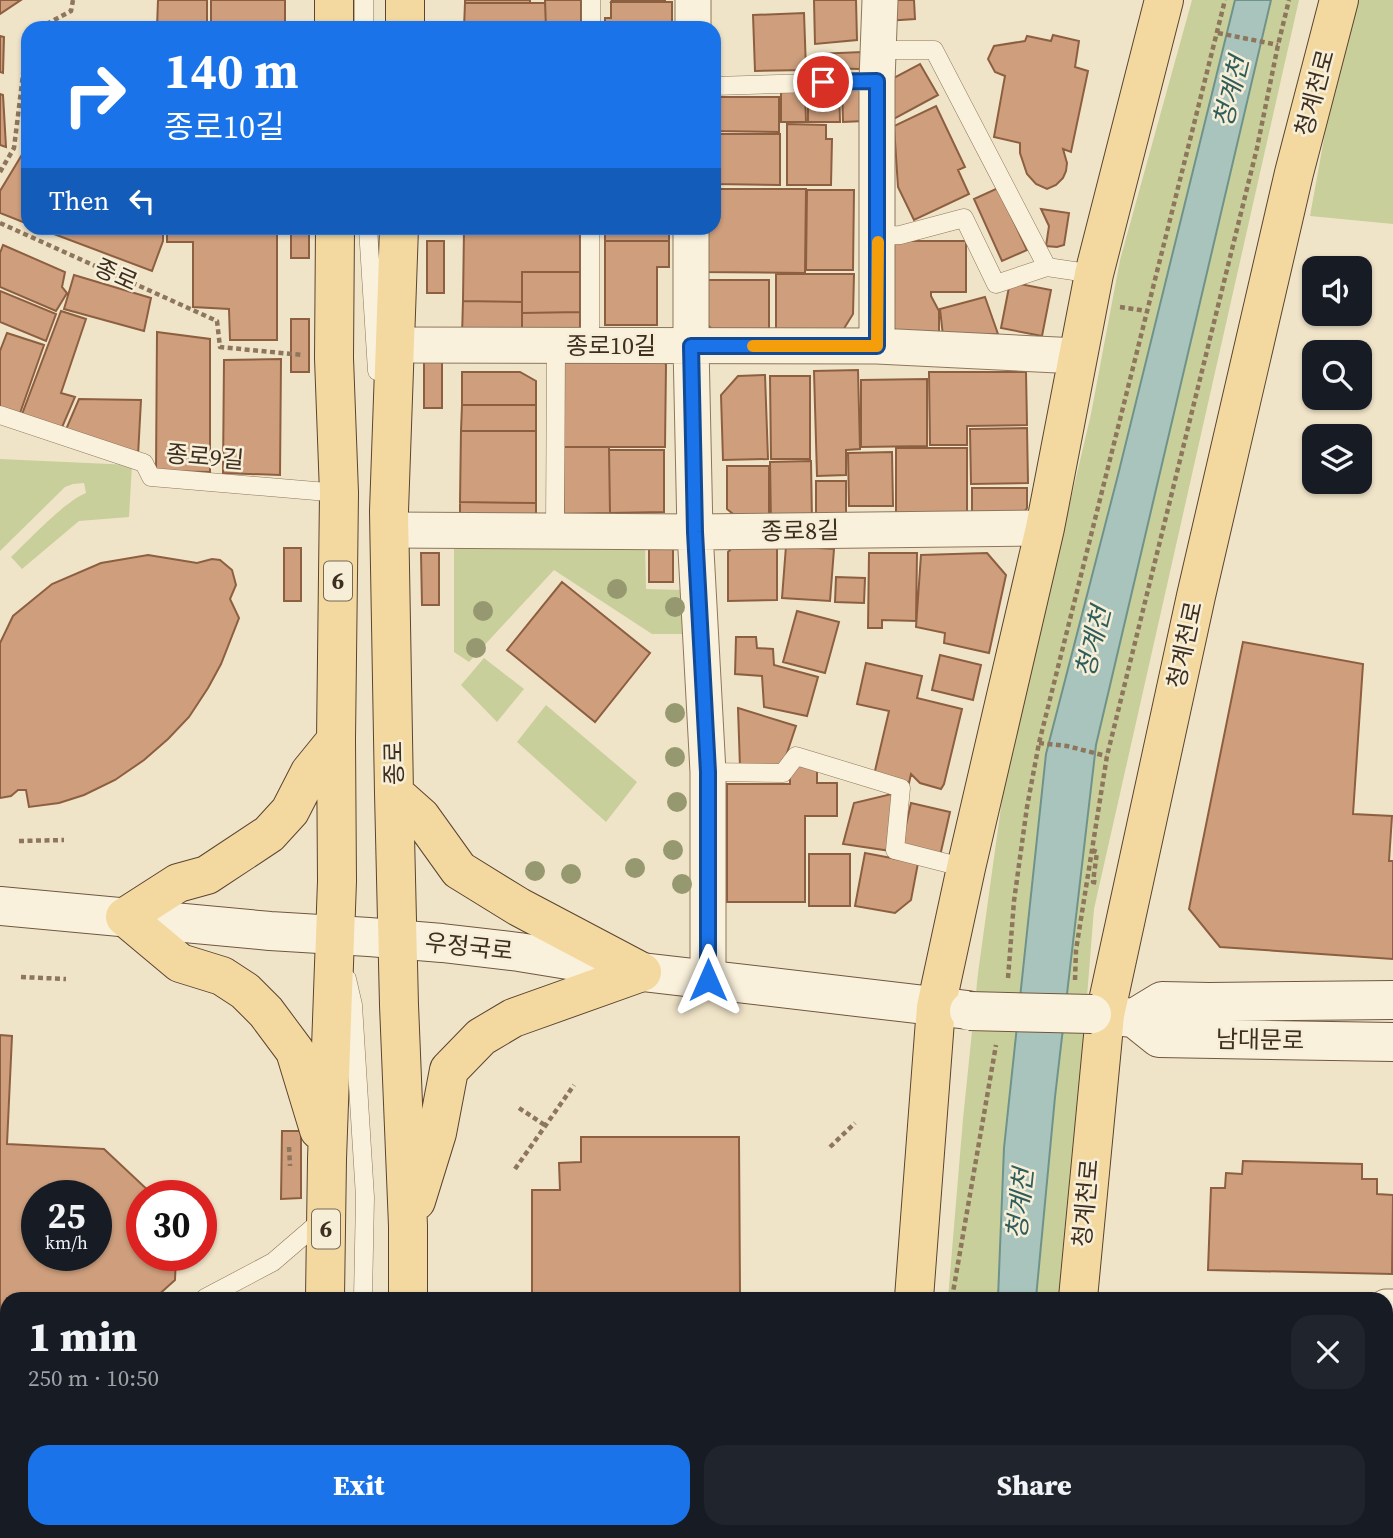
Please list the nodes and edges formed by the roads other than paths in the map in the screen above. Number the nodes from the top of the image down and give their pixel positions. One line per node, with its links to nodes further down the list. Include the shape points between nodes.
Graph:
1 (405, 0): 7 (main road)
2 (592, 0): 8 (lane)
3 (693, 0): 9 (street)
4 (880, 0): 10 (street)
5 (1164, 0): 19 (main road)
6 (1339, 0): 43 (main road, 청계천로, via 1196,596)
7 (405, 21)
8 (591, 21)
9 (692, 21)
10 (878, 65): 11 (lane); 17 (street); 18 (lane, via 934,50)
11 (721, 85)
12 (335, 235): 26 (main road, 6)
13 (368, 235): 27 (lane)
14 (400, 235): 20 (main road, 종로)
15 (589, 235): 21 (lane)
16 (691, 235): 22 (street)
17 (878, 236): 18 (lane, via 900,235 964,218 996,284); 23 (street)
18 (1047, 267): 19 (lane)
19 (1094, 274): 24 (main road)
20 (396, 345): 21 (street, 종로10길); 27 (main road, 종로)
21 (573, 346): 22 (street, 종로10길); 29 (lane)
22 (691, 346): 23 (street, 종로10길); 30 (street)
23 (877, 346): 24 (street, 종로10길)
24 (1078, 356): 28 (main road)
25 (0, 415): 26 (lane, 종로9길, via 144,463 151,477)
26 (339, 493): 31 (main road, 6)
27 (390, 520): 29 (street, 종로8길); 33 (main road, 종로)
28 (1045, 528): 30 (street, 종로8길); 34 (main road)
29 (555, 531): 30 (street, 종로8길)
30 (695, 532): 32 (street)
31 (336, 740): 36 (main road, via 270,834 207,875 178,883); 37 (main road, 6)
32 (708, 772): 34 (lane, via 783,773 796,756 901,788 895,850); 40 (street)
33 (394, 793): 38 (main road, 종로); 39 (main road, via 421,817 459,870 519,908)
34 (966, 869): 42 (main road)
35 (0, 906): 36 (main road, 우정국로)
36 (125, 917): 37 (main road, 우정국로); 45 (main road, via 180,963 222,976 266,1012 295,1051)
37 (335, 935): 38 (main road, 우정국로); 45 (main road, 6); 50 (lane, via 353,1005 365,1197)
38 (398, 940): 39 (main road, 우정국로, via 519,952); 47 (main road, 종로)
39 (642, 972): 40 (main road, 우정국로); 47 (main road, via 513,1018 481,1037 449,1070 437,1133)
40 (708, 980): 42 (main road, 우정국로)
41 (1393, 1000): 43 (main road, 남대문로, via 1162,1001)
42 (952, 1009): 43 (main road, 우정국로, bridge); 52 (main road)
43 (1110, 1016): 44 (main road, 남대문로, via 1159,1038); 53 (main road, 청계천로, via 1091,1147)
44 (1393, 1042)
45 (327, 1158): 46 (main road, 6)
46 (326, 1217): 48 (lane, via 273,1262); 49 (main road, 6)
47 (408, 1226): 51 (main road, 종로)
48 (216, 1292)
49 (325, 1292)
50 (363, 1292)
51 (408, 1292)
52 (915, 1292)
53 (1079, 1292)

